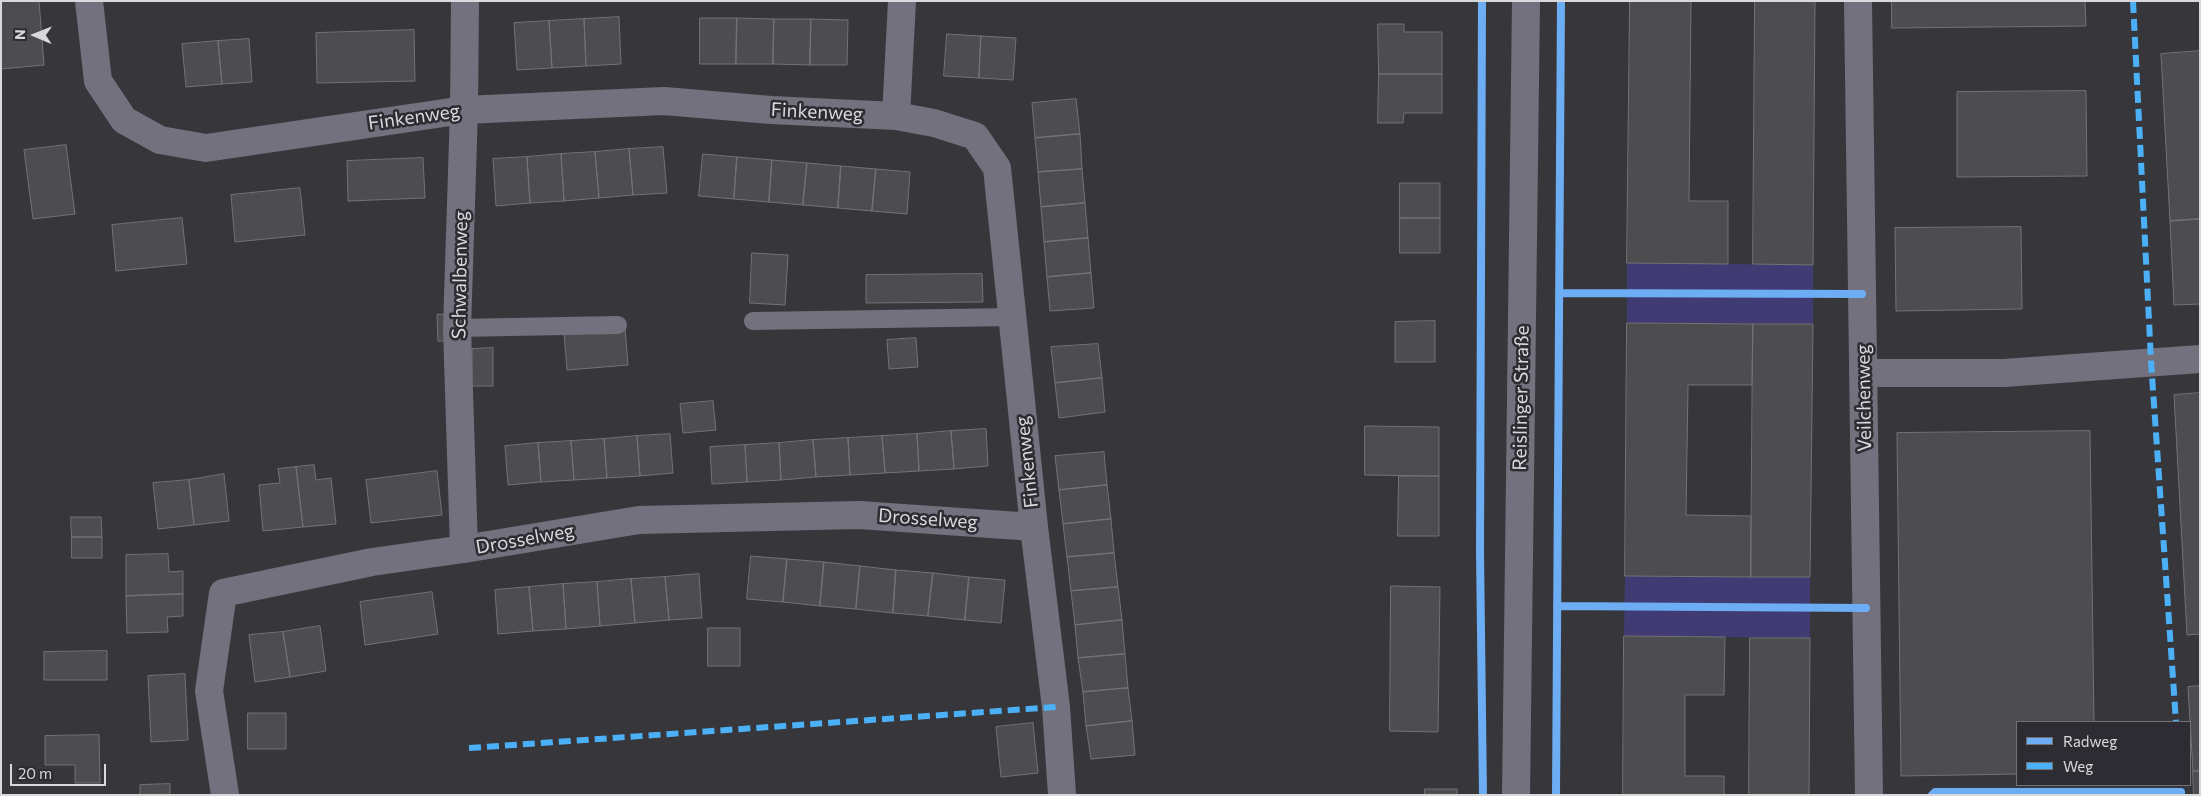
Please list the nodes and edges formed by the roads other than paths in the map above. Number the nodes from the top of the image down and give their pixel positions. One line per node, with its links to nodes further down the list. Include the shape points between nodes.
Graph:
1 (89, 1): 6 (street, Finkenweg, via 98,81 124,120 160,140 206,148)
2 (465, 1): 6 (street, Schwalbenweg)
3 (902, 1): 7 (street)
4 (1526, 1): 18 (street, Reislinger Straße)
5 (1858, 1): 13 (street, Veilchenweg)
6 (464, 110): 7 (street, Finkenweg, via 664,101); 11 (street, Schwalbenweg)
7 (896, 116): 8 (street, Finkenweg, via 934,123 975,136 997,168)
8 (1012, 317): 9 (lane); 14 (street, Finkenweg)
9 (753, 321)
10 (618, 325): 11 (lane)
11 (457, 328): 15 (street, Schwalbenweg)
12 (2200, 358): 13 (street, via 2004,373)
13 (1863, 373): 19 (street, Veilchenweg)
14 (1034, 527): 15 (street, Drosselweg, via 859,514 639,520); 17 (street, Finkenweg, via 1056,707)
15 (464, 549): 16 (street, Drosselweg, via 372,562 223,593 209,691)
16 (225, 795)
17 (1062, 795)
18 (1516, 795)
19 (1868, 795)

